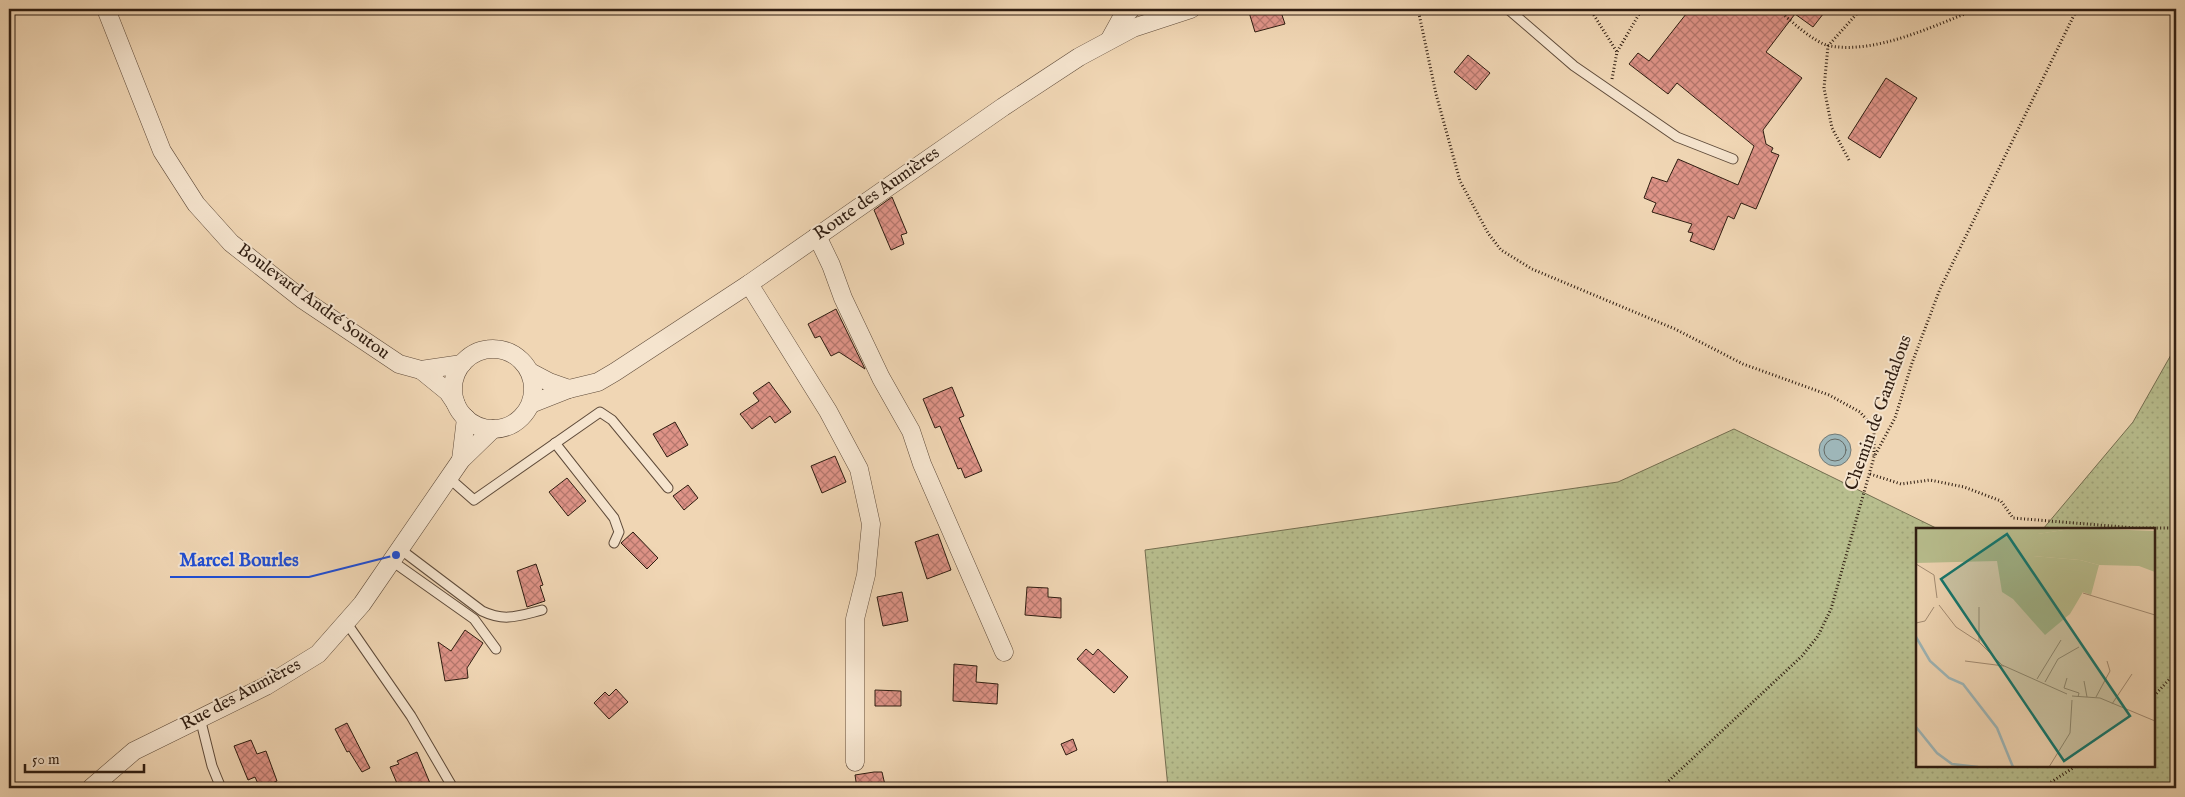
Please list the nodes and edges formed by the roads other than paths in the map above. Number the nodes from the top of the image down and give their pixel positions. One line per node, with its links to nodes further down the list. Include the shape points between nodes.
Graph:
1 (106, 9): 10 (street, Boulevard André Soutou, via 162,151 178,180 215,228 249,259 302,299 399,364)
2 (1131, 9): 5 (street)
3 (1191, 9): 5 (street, Route des Aumières)
4 (1508, 9): 6 (lane, via 1574,66 1678,137)
5 (1110, 39): 7 (street, Route des Aumières, via 1003,107)
6 (1733, 159)
7 (818, 236): 8 (street, Route des Aumières); 25 (street, via 842,298 911,431 922,464)
8 (749, 284): 12 (street, Route des Aumières, via 598,382); 27 (street, via 828,411 859,470 871,524 866,575 855,619)
9 (462, 364): 10 (street, Boulevard André Soutou); 11 (street, via 472,355 498,349 517,357); 14 (street, via 454,384)
10 (421, 370): 14 (street, Boulevard André Soutou, via 448,392)
11 (530, 372): 12 (street); 13 (street, via 533,382)
12 (569, 389): 13 (street, Route des Aumières)
13 (531, 404): 15 (street, via 516,422)
14 (461, 411): 15 (street, via 483,428); 17 (street)
15 (493, 429): 17 (street)
16 (555, 443): 18 (lane, via 474,500); 19 (lane, via 600,412 612,420); 20 (lane, via 614,518 619,532)
17 (461, 460): 18 (street, Rue des Aumières)
18 (449, 478): 21 (street, Rue des Aumières)
19 (668, 488)
20 (614, 543)
21 (396, 555): 22 (lane, via 493,616 507,618); 23 (street, Rue des Aumières); 24 (lane, via 474,619)
22 (542, 610)
23 (346, 622): 26 (street, Rue des Aumières, via 318,654 266,686); 30 (lane, via 402,702)
24 (496, 649)
25 (1004, 652)
26 (200, 718): 28 (street, Rue des Aumières, via 134,751); 29 (lane)
27 (855, 762)
28 (90, 788)
29 (221, 788)
30 (453, 788)

